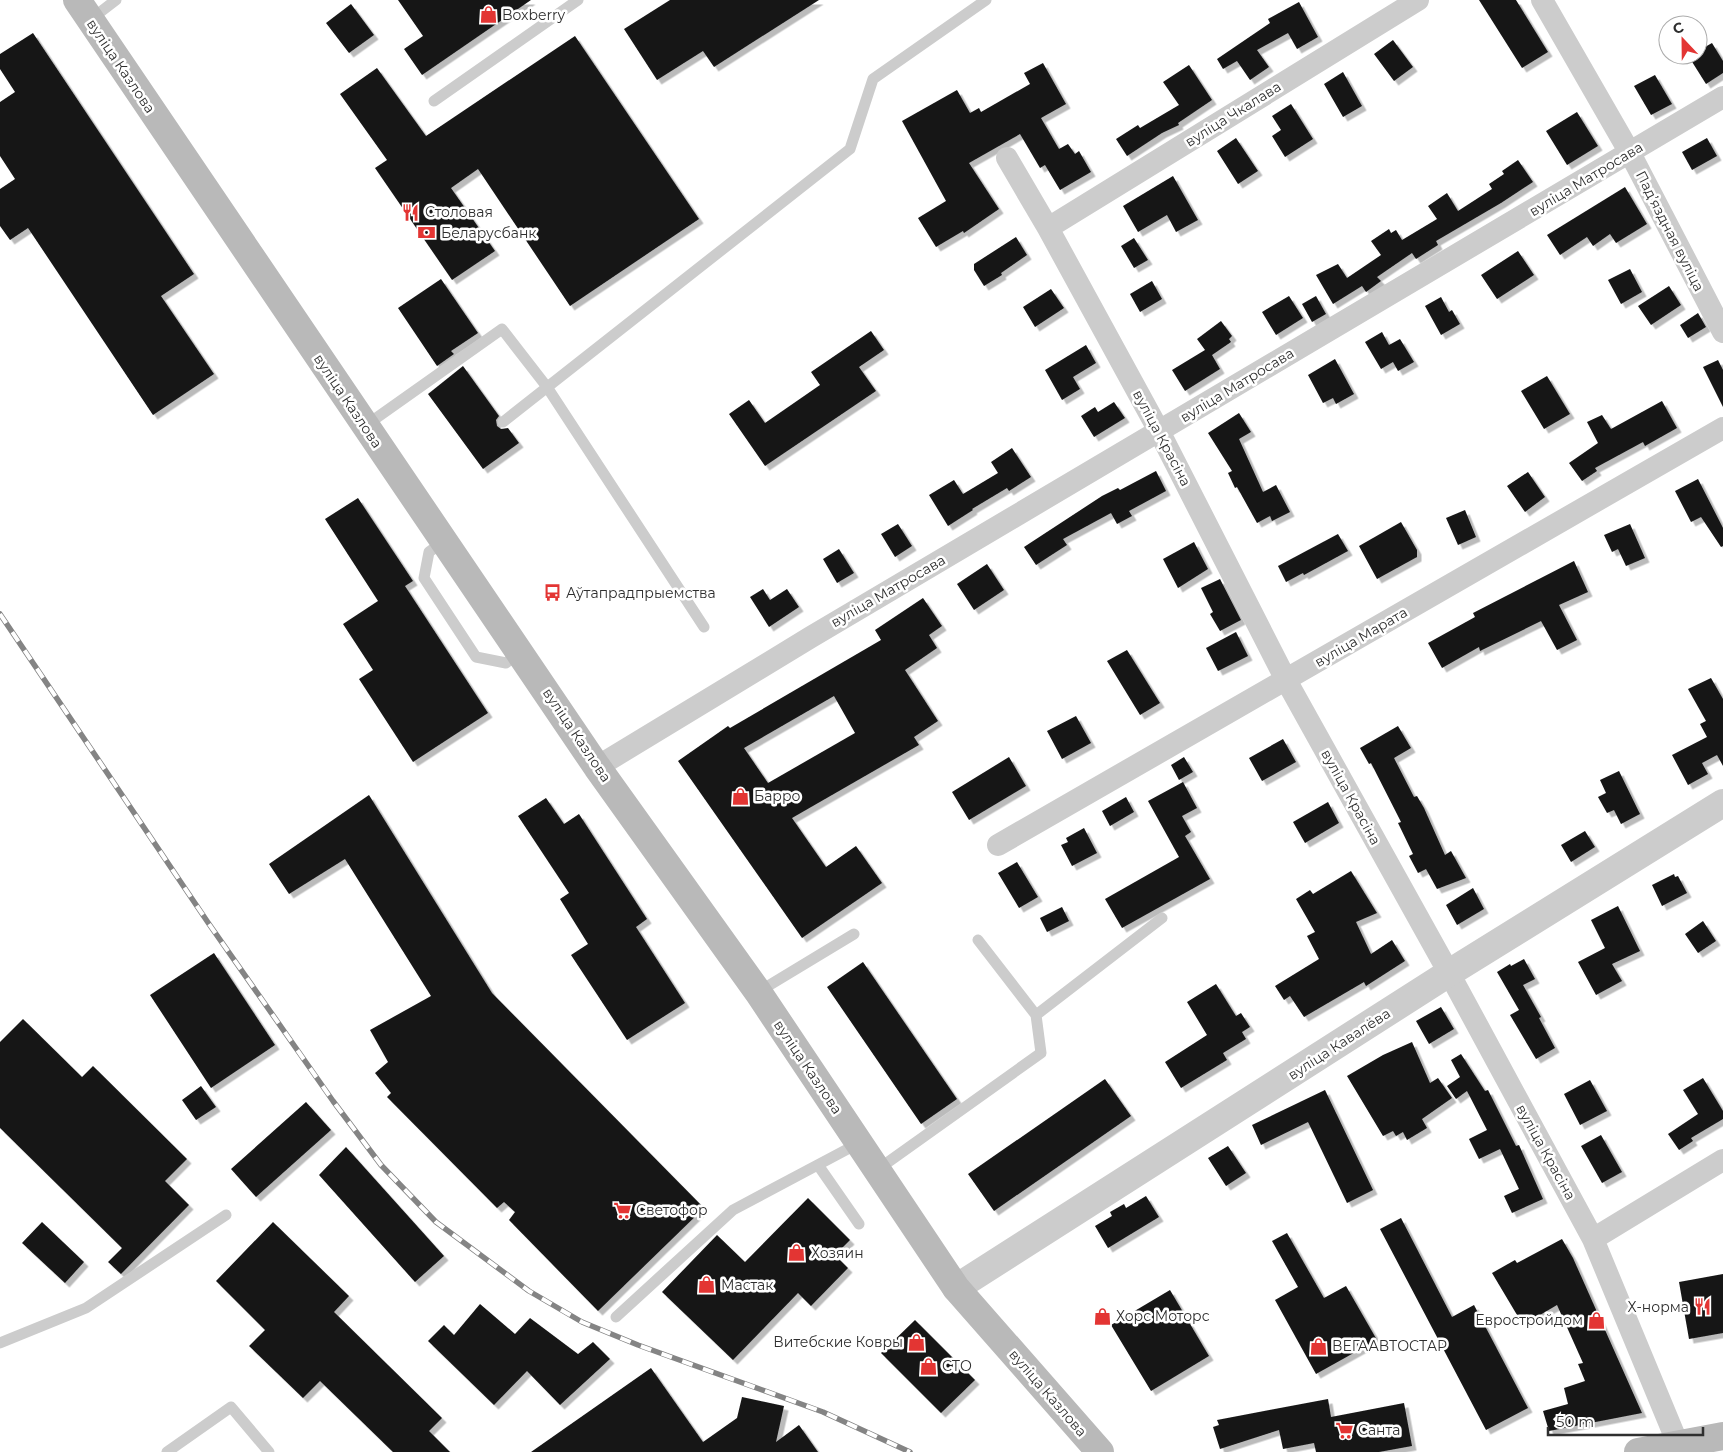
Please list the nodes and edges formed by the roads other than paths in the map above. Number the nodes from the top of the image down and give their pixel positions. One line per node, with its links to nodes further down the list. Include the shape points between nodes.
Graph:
1 (116, 0): 6 (lane)
2 (578, 0): 8 (lane)
3 (986, 0): 13 (lane, via 873,79 850,149)
4 (1418, 0): 11 (street, вуліца Чкалава)
5 (1542, 0): 9 (street, Падʼяздная вуліца)
6 (84, 10): 15 (main road, вуліца Казлова)
7 (1723, 97): 9 (street, вуліца Матросава)
8 (434, 101)
9 (1630, 153): 12 (street, Падʼяздная вуліца); 17 (street, вуліца Матросава)
10 (1007, 158): 11 (street, вуліца Красіна)
11 (1048, 228): 17 (street, вуліца Красіна)
12 (1723, 332)
13 (547, 387): 14 (lane); 15 (lane, via 502,329); 19 (lane)
14 (503, 422)
15 (365, 426): 18 (main road, вуліца Казлова)
16 (1723, 428): 21 (street, вуліца Марата)
17 (1160, 431): 21 (street, вуліца Красіна); 22 (street, вуліца Матросава)
18 (444, 541): 20 (main road, вуліца Казлова); 20 (lane, via 429,552 424,578 476,657 506,663)
19 (704, 628)
20 (520, 652): 22 (main road, вуліца Казлова)
21 (1286, 680): 24 (street, вуліца Марата); 28 (street, вуліца Красіна)
22 (597, 767): 29 (main road, вуліца Казлова)
23 (1723, 803): 28 (street, вуліца Кавалёва)
24 (998, 845)
25 (1162, 918): 30 (lane)
26 (854, 934): 29 (lane)
27 (978, 940): 30 (lane)
28 (1449, 973): 37 (street, вуліца Красіна); 38 (street, вуліца Кавалёва)
29 (758, 992): 31 (main road, вуліца Казлова)
30 (1036, 1015): 34 (lane, via 1041,1053)
31 (859, 1143): 33 (lane); 34 (main road, вуліца Казлова)
32 (1723, 1160): 37 (street)
33 (818, 1165): 36 (lane); 39 (lane, via 733,1210)
34 (877, 1170): 38 (main road, вуліца Казлова)
35 (226, 1215): 40 (lane, via 86,1308)
36 (859, 1224)
37 (1593, 1239): 42 (street, вуліца Красіна)
38 (956, 1288): 45 (main road, вуліца Казлова)
39 (616, 1317)
40 (0, 1343)
41 (1723, 1436): 42 (main road)
42 (1678, 1444): 46 (main road)
43 (167, 1452): 44 (lane, via 231,1407)
44 (269, 1452)
45 (1100, 1452)
46 (1638, 1452)

